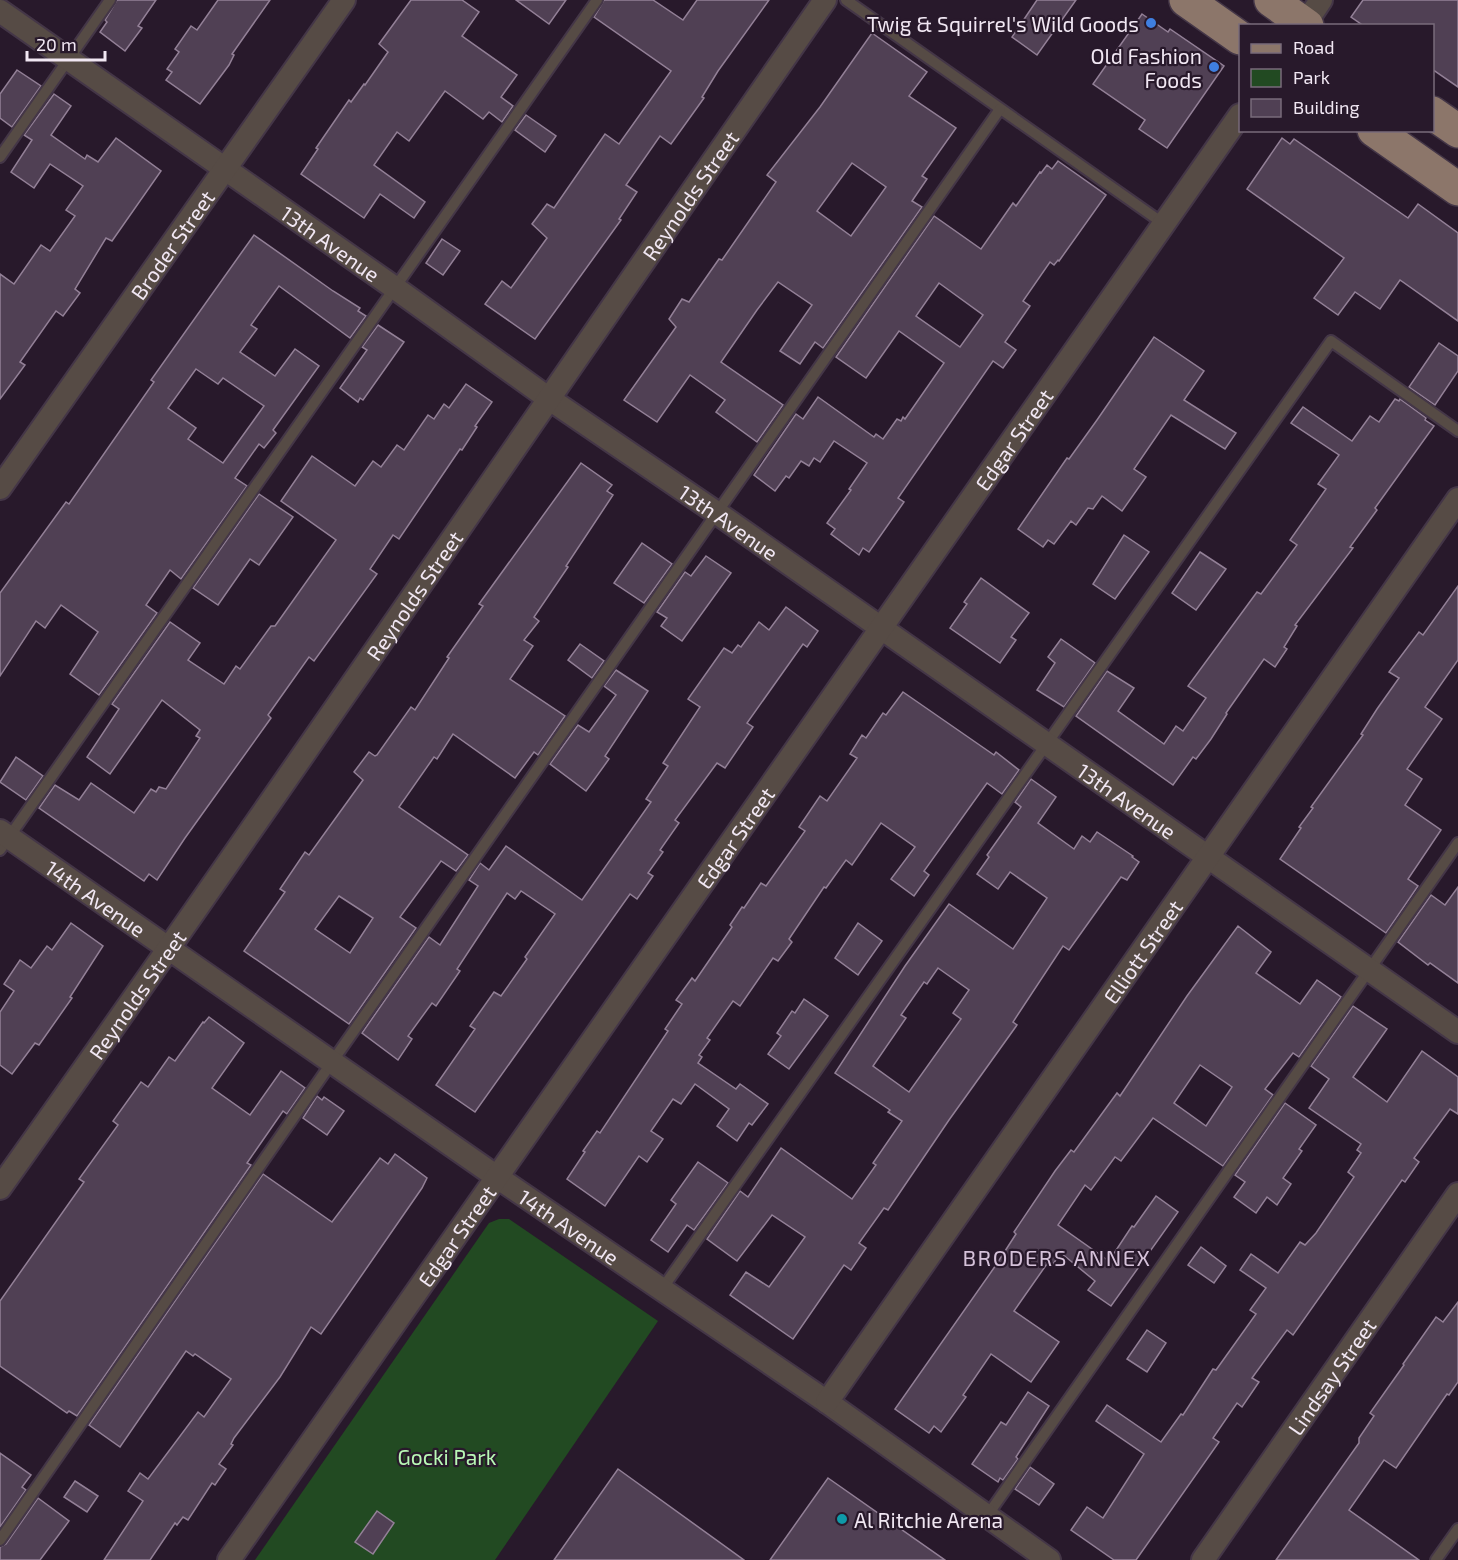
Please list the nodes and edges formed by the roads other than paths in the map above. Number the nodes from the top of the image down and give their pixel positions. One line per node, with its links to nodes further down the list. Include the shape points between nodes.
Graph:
1 (110, 0): 11 (lane)
2 (344, 0): 18 (street, Broder Street)
3 (597, 0): 21 (lane)
4 (825, 0): 22 (street, Reynolds Street)
5 (846, 0): 12 (lane)
6 (1186, 0): 10 (main road)
7 (1271, 0): 9 (main road)
8 (0, 11): 11 (street, 13th Avenue)
9 (1311, 16)
10 (1239, 37)
11 (68, 59): 17 (lane); 18 (street, 13th Avenue)
12 (1000, 109): 20 (lane); 26 (lane)
13 (1434, 114): 15 (main road)
14 (1239, 116): 20 (street, Edgar Street)
15 (1458, 131)
16 (1377, 132): 19 (main road)
17 (0, 157)
18 (225, 168): 21 (street, 13th Avenue); 24 (street, Broder Street)
19 (1458, 189)
20 (1164, 224): 27 (street, Edgar Street)
21 (395, 288): 22 (street, 13th Avenue); 29 (lane)
22 (548, 398): 26 (street, 13th Avenue); 32 (street, Reynolds Street)
23 (1458, 430): 28 (lane, via 1331,341)
24 (0, 488)
25 (1458, 499): 31 (street, Elliott Street)
26 (717, 513): 27 (street, 13th Avenue); 35 (lane)
27 (882, 628): 28 (street, 13th Avenue); 36 (street, Edgar Street)
28 (1047, 744): 31 (street, 13th Avenue); 39 (lane)
29 (3, 839): 32 (street, 14th Avenue)
30 (1458, 843): 33 (lane)
31 (1208, 857): 33 (street, 13th Avenue); 40 (street, Elliott Street)
32 (169, 949): 35 (street, 14th Avenue); 37 (street, Reynolds Street)
33 (1370, 970): 34 (street, 13th Avenue); 41 (lane)
34 (1458, 1032)
35 (332, 1062): 36 (street, 14th Avenue); 43 (lane)
36 (497, 1177): 39 (street, 14th Avenue); 44 (street, Edgar Street)
37 (0, 1188)
38 (1458, 1194): 46 (street, Lindsay Street)
39 (662, 1289): 40 (street, 14th Avenue)
40 (827, 1402): 41 (street, 14th Avenue)
41 (987, 1516): 45 (street, 14th Avenue)
42 (1458, 1529): 47 (lane)
43 (0, 1540)
44 (229, 1560)
45 (1049, 1560)
46 (1203, 1560)
47 (1436, 1560)

